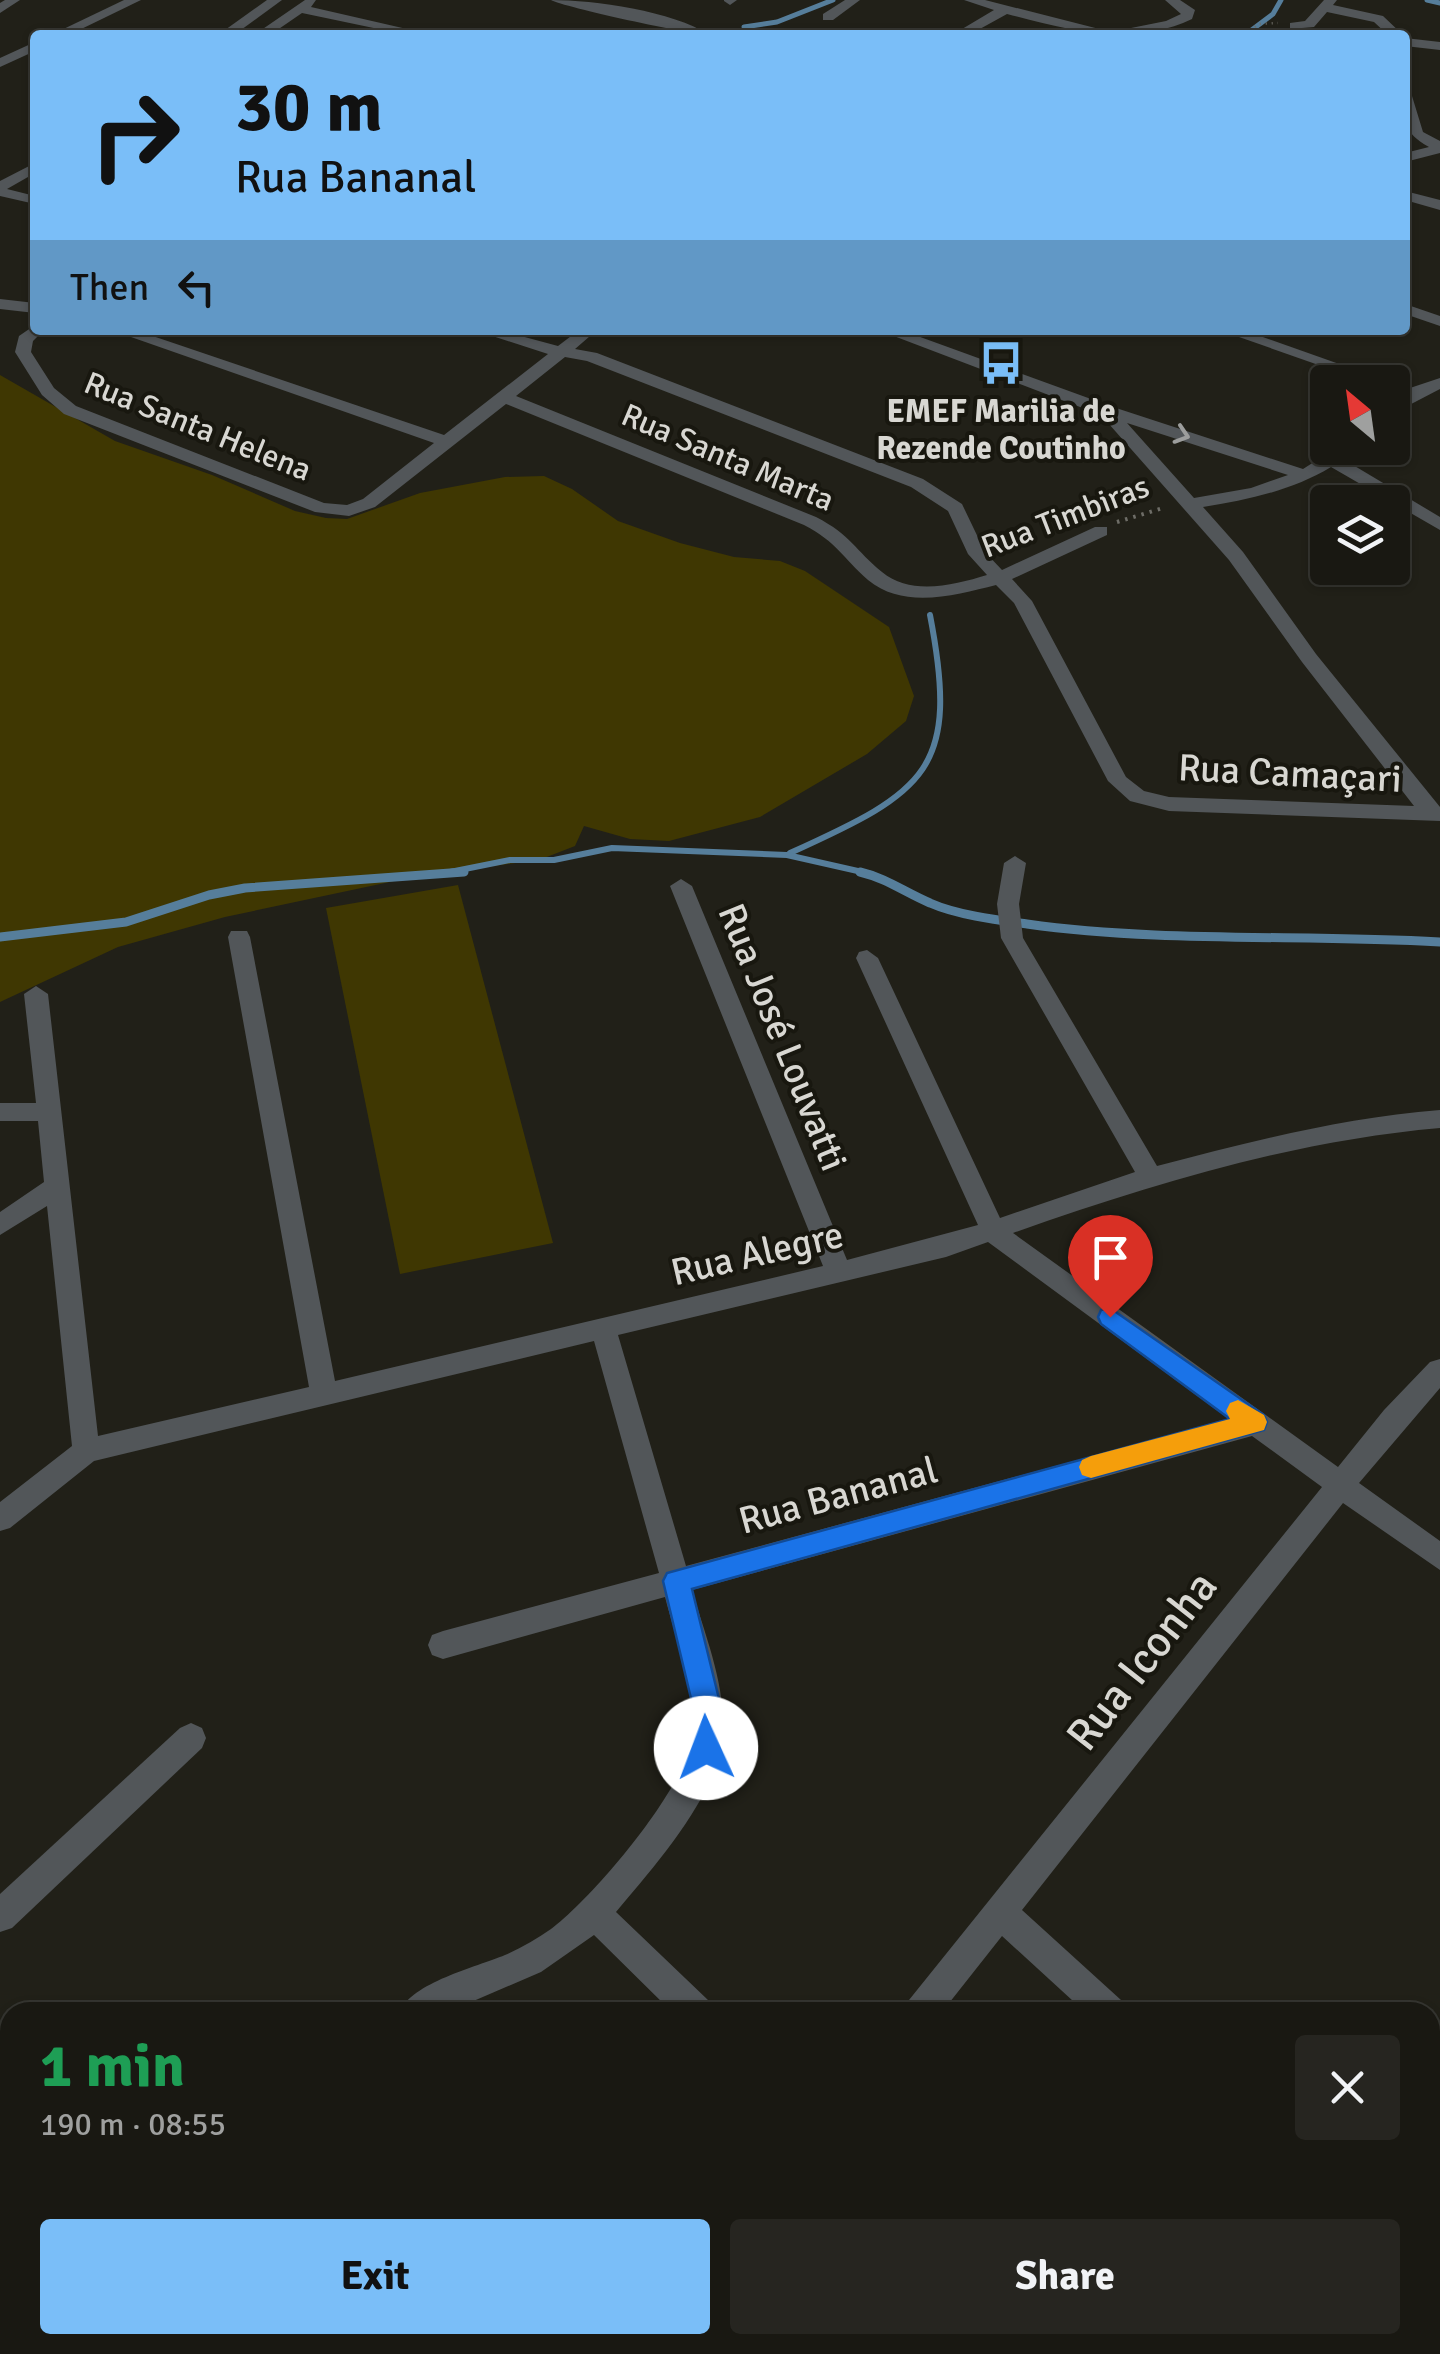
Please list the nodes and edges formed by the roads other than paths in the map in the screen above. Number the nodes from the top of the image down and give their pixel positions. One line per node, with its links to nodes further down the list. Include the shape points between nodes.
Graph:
1 (14, 0): 11 (street)
2 (101, 0): 16 (street)
3 (134, 0): 17 (street)
4 (276, 0): 18 (street)
5 (315, 0): 12 (street)
6 (556, 0): 21 (street)
7 (854, 0): 14 (street)
8 (970, 0): 13 (street)
9 (1175, 2): 24 (street, via 1188,10 1184,18)
10 (1327, 4): 15 (street, via 1309,24); 25 (street, via 1378,19)
11 (0, 9)
12 (300, 9): 19 (street); 20 (street)
13 (1006, 9): 22 (street); 23 (street)
14 (828, 17)
15 (1295, 26)
16 (63, 30)
17 (69, 30)
18 (232, 30)
19 (268, 30)
20 (402, 30)
21 (688, 30)
22 (972, 30)
23 (1090, 30)
24 (1132, 30)
25 (1390, 30)
26 (1410, 43): 27 (street)
27 (1440, 46)
28 (30, 48): 29 (street)
29 (0, 63)
30 (1410, 112): 31 (street, via 1417,134 1440,148)
31 (1410, 157)
32 (30, 170): 33 (street)
33 (0, 190): 35 (street)
34 (1410, 196): 36 (street)
35 (30, 199)
36 (1440, 205)
37 (0, 304): 38 (street)
38 (30, 307)
39 (1410, 311): 40 (street)
40 (1440, 321)
41 (30, 335): 55 (street, Rua Santa Helena, via 23,352 48,391 70,410 321,508 343,512 369,503)
42 (134, 335): 55 (street)
43 (500, 335): 47 (street)
44 (583, 335): 47 (street)
45 (900, 335): 54 (street)
46 (1242, 335): 48 (street)
47 (561, 352): 53 (street); 62 (street, via 591,356 929,489 956,508 977,554)
48 (1331, 365)
49 (1440, 383): 51 (street)
50 (1410, 392): 51 (street)
51 (1413, 393): 52 (street)
52 (1410, 395)
53 (504, 397): 55 (street); 63 (street, Rua Santa Marta, via 810,521 845,543 879,579)
54 (1107, 411): 58 (street, one-way to 58); 59 (street)
55 (447, 442)
56 (1324, 465): 58 (street, Rua Timbiras)
57 (1340, 465): 60 (street)
58 (1308, 476): 59 (street, Rua Timbiras, via 1268,491)
59 (1190, 504): 64 (street)
60 (1440, 524)
61 (1101, 531): 62 (street, Rua Timbiras)
62 (998, 576): 63 (street, Rua Timbiras); 64 (street, Rua Camaçari, via 1031,614 1118,781 1138,796 1169,804)
63 (913, 594)
64 (1436, 814)
65 (1015, 863): 73 (street, via 1008,904 1012,938)
66 (681, 886): 77 (street, Rua José Louvatti)
67 (239, 937): 80 (street)
68 (867, 958): 76 (street)
69 (36, 994): 71 (street)
70 (0, 1112): 71 (street)
71 (49, 1112): 74 (street)
72 (1440, 1118): 73 (street, Rua Alegre, via 1307,1136)
73 (1150, 1176): 76 (street, Rua Alegre)
74 (57, 1186): 75 (street); 82 (street)
75 (0, 1225)
76 (994, 1233): 77 (street, Rua Alegre); 81 (street)
77 (839, 1272): 78 (street, Rua Alegre)
78 (603, 1328): 80 (street, Rua Alegre); 86 (street)
79 (1440, 1370): 83 (street, Rua Iconha)
80 (324, 1394): 82 (street, Rua Alegre)
81 (1255, 1422): 83 (street); 86 (street, Rua Bananal)
82 (86, 1451): 84 (street)
83 (1341, 1484): 85 (street); 89 (street, Rua Iconha)
84 (0, 1518)
85 (1440, 1557)
86 (676, 1581): 87 (street, Rua Bananal); 90 (street, via 708,1711 704,1756 688,1791)
87 (444, 1646)
88 (192, 1738): 91 (street)
89 (1000, 1913): 94 (street, Rua Iconha); 95 (street)
90 (595, 1914): 92 (street, via 527,1962); 93 (street)
91 (0, 1916)
92 (432, 2002)
93 (686, 2002)
94 (929, 2002)
95 (1098, 2002)

